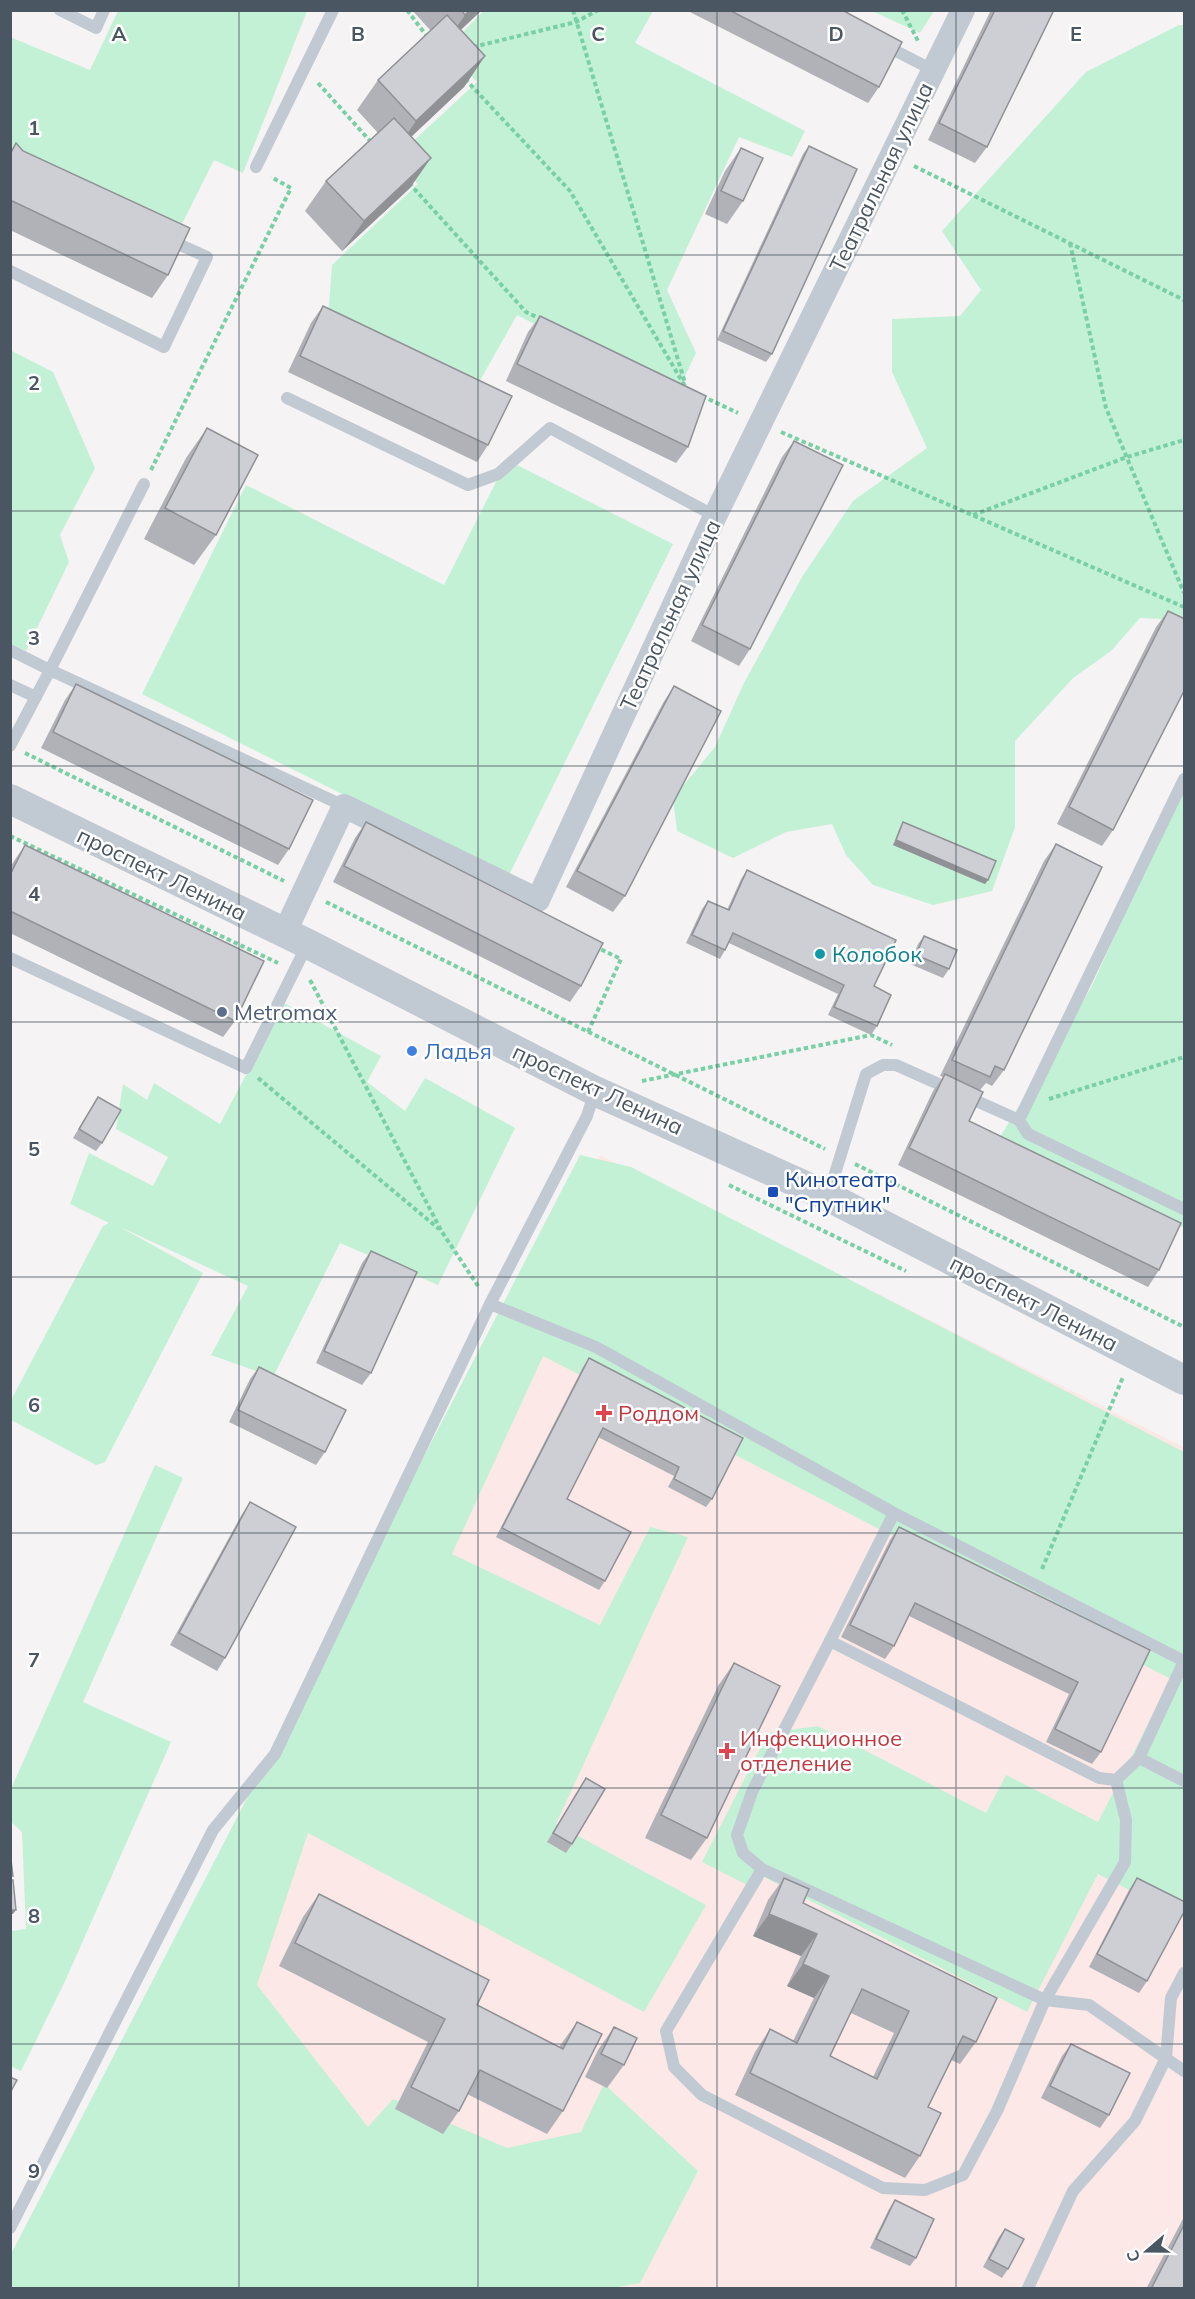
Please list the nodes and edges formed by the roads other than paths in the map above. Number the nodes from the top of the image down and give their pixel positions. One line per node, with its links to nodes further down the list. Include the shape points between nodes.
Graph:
1 (60, 10): 2 (lane, via 96,27)
2 (104, 10)
3 (333, 10): 7 (lane)
4 (963, 10): 6 (street, Театральная улица)
5 (874, 40): 6 (lane)
6 (933, 70): 12 (street, Театральная улица)
7 (256, 167)
8 (155, 233): 9 (lane, via 207,257 164,347)
9 (10, 271)
10 (287, 398): 12 (lane, via 468,485 498,474 550,428)
11 (144, 484): 14 (lane)
12 (715, 516): 20 (street, Театральная улица, via 538,900)
13 (10, 650): 14 (lane)
14 (50, 669): 16 (lane); 20 (lane)
15 (10, 685): 16 (lane)
16 (36, 697): 17 (lane)
17 (16, 748)
18 (1185, 779): 24 (lane)
19 (10, 799): 21 (street, проспект Ленина)
20 (344, 806): 21 (street, via 304,891)
21 (296, 939): 22 (lane, via 246,1068); 23 (street, проспект Ленина)
22 (10, 958)
23 (595, 1091): 25 (street, проспект Ленина); 27 (lane, via 587,1116)
24 (1019, 1120): 25 (lane, via 896,1065 883,1065 866,1074); 26 (lane, via 1028,1134)
25 (827, 1196): 28 (street, проспект Ленина)
26 (1185, 1209)
27 (490, 1304): 29 (lane, via 596,1347); 39 (lane, via 275,1754 213,1830)
28 (1185, 1380)
29 (894, 1513): 30 (lane); 31 (lane, via 1184,1661)
30 (830, 1641): 32 (lane, via 1100,1778); 34 (lane, via 752,1792 737,1835 743,1853)
31 (1139, 1758): 32 (lane); 33 (lane)
32 (1116, 1780): 36 (lane, via 1126,1820 1125,1862)
33 (1185, 1781)
34 (762, 1869): 36 (lane); 36 (lane, via 666,2031 674,2067 702,2095 883,2188 925,2190 963,2175 997,2110)
35 (1185, 1973): 37 (lane, via 1172,1998)
36 (1045, 2000): 37 (lane, via 1089,2005)
37 (1166, 2058): 38 (lane); 40 (lane, via 1135,2121 1073,2191)
38 (1185, 2071)
39 (10, 2228)
40 (1028, 2289)

